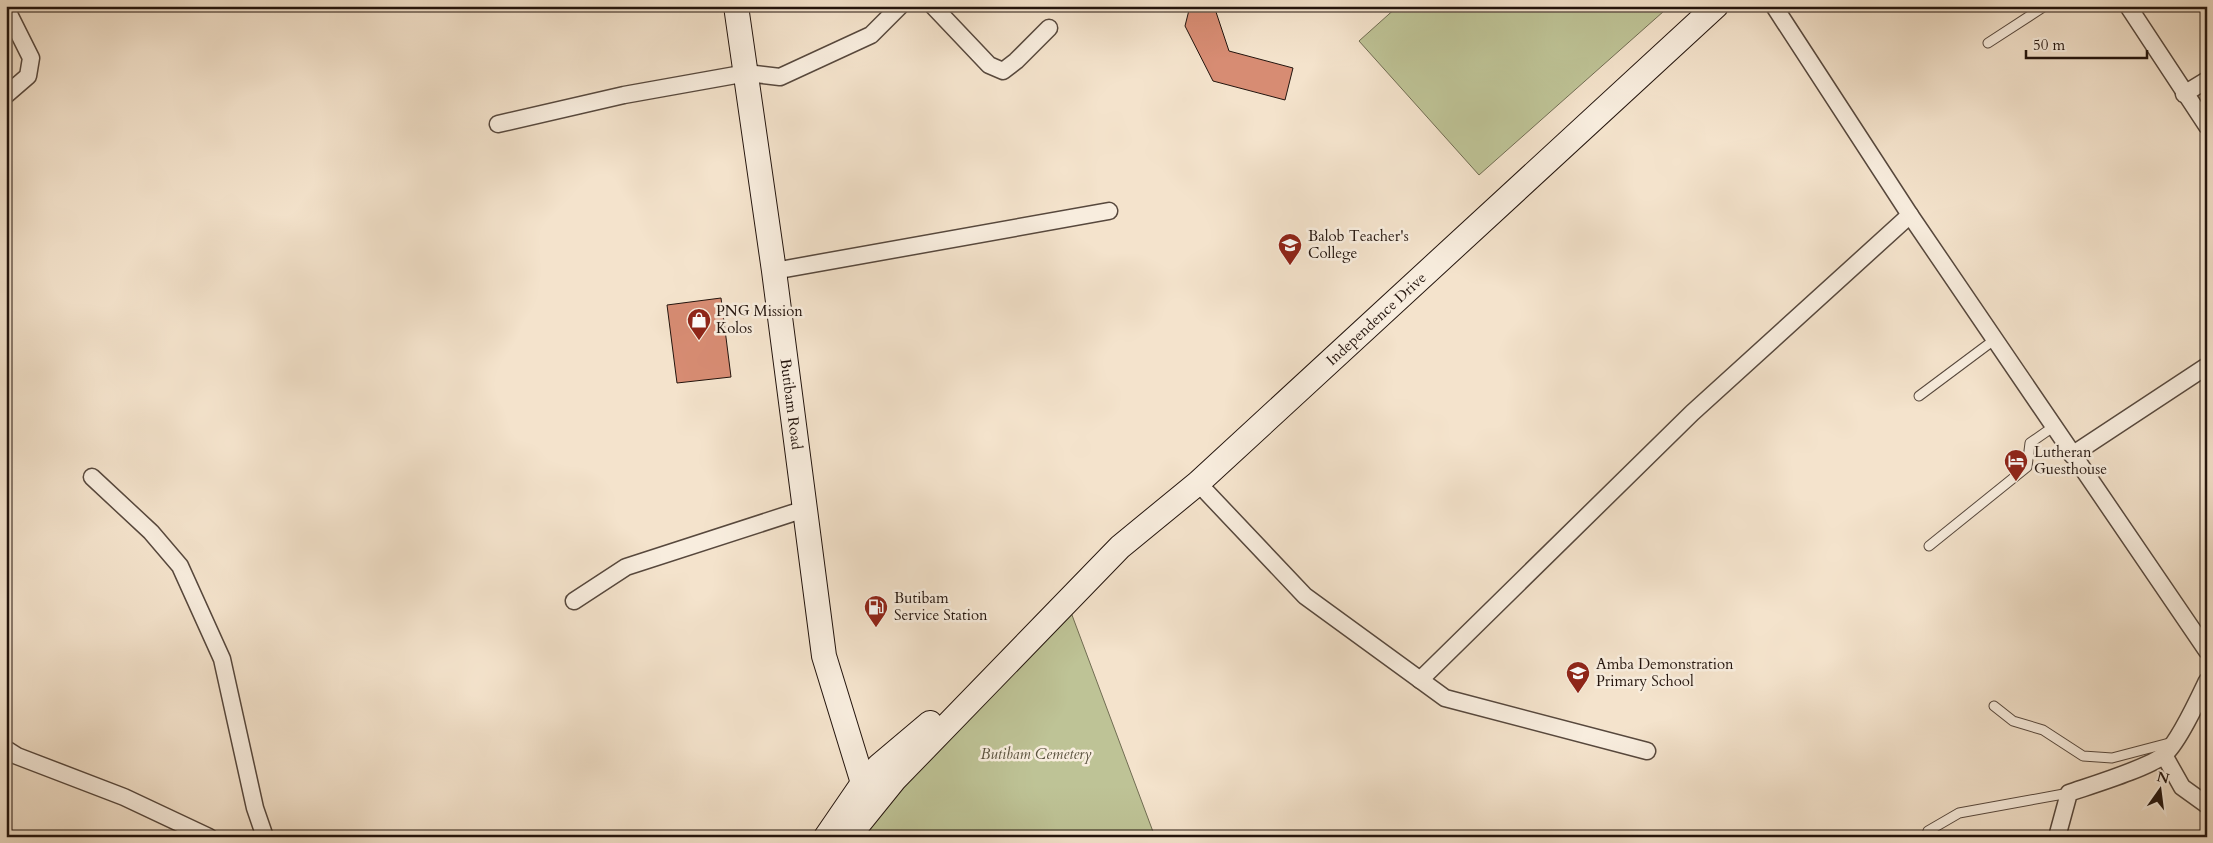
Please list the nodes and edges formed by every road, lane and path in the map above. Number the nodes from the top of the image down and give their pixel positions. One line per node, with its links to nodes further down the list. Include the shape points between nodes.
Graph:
1 (736, 6): 11 (main road, Butibam Road)
2 (900, 6): 11 (street, via 872,35 780,77)
3 (933, 6): 9 (street, via 989,65 1003,71)
4 (1716, 6): 26 (main road, Independence Drive)
5 (1774, 6): 18 (street)
6 (2045, 6): 10 (lane)
7 (2128, 6): 13 (street)
8 (6, 8): 14 (street, via 30,58 28,76)
9 (1049, 28)
10 (1988, 42)
11 (747, 73): 15 (street, via 624,95); 19 (main road, Butibam Road)
12 (2207, 80): 13 (street)
13 (2184, 94): 16 (street)
14 (6, 96)
15 (498, 124)
16 (2207, 126)
17 (1109, 210): 19 (street)
18 (1910, 215): 20 (street); 32 (street, via 1692,414)
19 (774, 271): 27 (main road, Butibam Road)
20 (1994, 340): 22 (lane); 23 (street)
21 (2207, 366): 24 (street)
22 (1918, 396)
23 (2053, 427): 24 (street); 28 (lane, via 2030,443 2027,467)
24 (2072, 455): 30 (street)
25 (92, 477): 44 (street, via 151,532 180,566 222,659 256,808)
26 (1198, 483): 32 (street, via 1305,596); 38 (main road, Independence Drive, via 1120,547 1038,631)
27 (805, 509): 29 (street, via 626,567); 31 (main road, Butibam Road)
28 (1928, 546)
29 (574, 601)
30 (2207, 651)
31 (824, 656): 38 (main road, Butibam Road, via 848,717 864,746); 40 (main road, Butibam Road); 42 (main road, via 848,766 847,791)
32 (1420, 680): 37 (street, via 1444,698)
33 (2207, 681): 35 (street)
34 (1994, 706): 35 (lane, via 2013,721 2043,730 2083,756 2112,758)
35 (2169, 748): 39 (street, via 2127,772); 41 (street, via 2182,787)
36 (6, 749): 43 (street, via 124,797)
37 (1646, 750)
38 (886, 773): 40 (main road)
39 (2069, 792): 45 (lane, via 1959,813 1928,831); 46 (street)
40 (869, 793): 42 (main road)
41 (2207, 805)
42 (836, 834)
43 (209, 837)
44 (266, 837)
45 (1926, 837)
46 (2057, 837)

